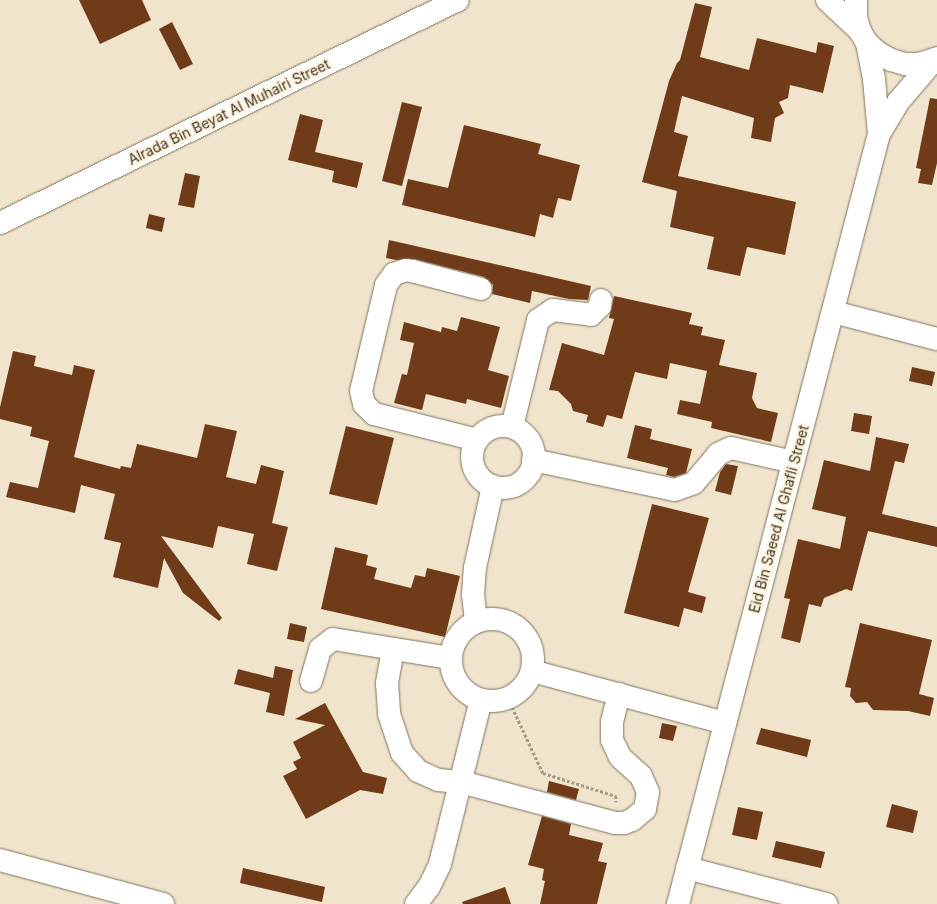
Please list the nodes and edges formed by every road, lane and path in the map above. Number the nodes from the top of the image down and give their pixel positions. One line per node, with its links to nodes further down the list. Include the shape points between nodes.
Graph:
1 (458, 0): 7 (street, Alrada Bin Beyat Al Muhairi Street)
2 (827, 0): 4 (street)
3 (856, 0): 4 (street, Eid Bin Saeed Al Ghafli Street, via 856,17)
4 (864, 37): 5 (street, via 891,60 919,64); 6 (street, Eid Bin Saeed Al Ghafli Street, via 874,79)
5 (935, 59): 6 (street, Eid Bin Saeed Al Ghafli Street, via 902,97)
6 (879, 134): 10 (street, Eid Bin Saeed Al Ghafli Street)
7 (0, 223)
8 (481, 289): 13 (street, via 412,271 394,274 386,285 361,391 364,404 374,414)
9 (601, 300): 12 (street, via 600,306 591,315 553,310 538,320)
10 (833, 312): 11 (street); 15 (street, Eid Bin Saeed Al Ghafli Street)
11 (937, 339)
12 (512, 427): 13 (street, via 496,426); 14 (street, via 528,438)
13 (477, 440): 16 (street, via 472,453 474,467 478,475)
14 (534, 460): 15 (street, via 675,490 694,483 718,454 731,448); 16 (street, via 528,475 521,482 503,488)
15 (794, 462): 25 (street, Eid Bin Saeed Al Ghafli Street)
16 (493, 486): 17 (street, via 474,581)
17 (476, 622): 19 (street, via 458,636); 20 (street, via 498,620 519,629 531,648)
18 (393, 649): 19 (street); 21 (street, via 333,639 320,649); 26 (street, via 389,665 387,698 392,728 402,753 409,763 427,776 449,782)
19 (450, 658): 24 (street, via 455,680 471,696)
20 (532, 671): 22 (street); 23 (street, via 523,687)
21 (311, 681)
22 (619, 694): 25 (street); 27 (street, via 612,722 612,740 620,757 641,776 648,792 646,805 639,815 632,820)
23 (508, 698): 24 (street, via 500,701); 27 (path, via 543,773 616,796)
24 (481, 700): 26 (street)
25 (725, 723): 29 (street, Eid Bin Saeed Al Ghafli Street)
26 (461, 782): 27 (street); 32 (street, via 440,864 429,887)
27 (615, 823)
28 (0, 860): 30 (street)
29 (688, 868): 33 (street, Eid Bin Saeed Al Ghafli Street); 34 (street)
30 (106, 897): 31 (street)
31 (163, 904)
32 (416, 904)
33 (678, 904)
34 (826, 904)

